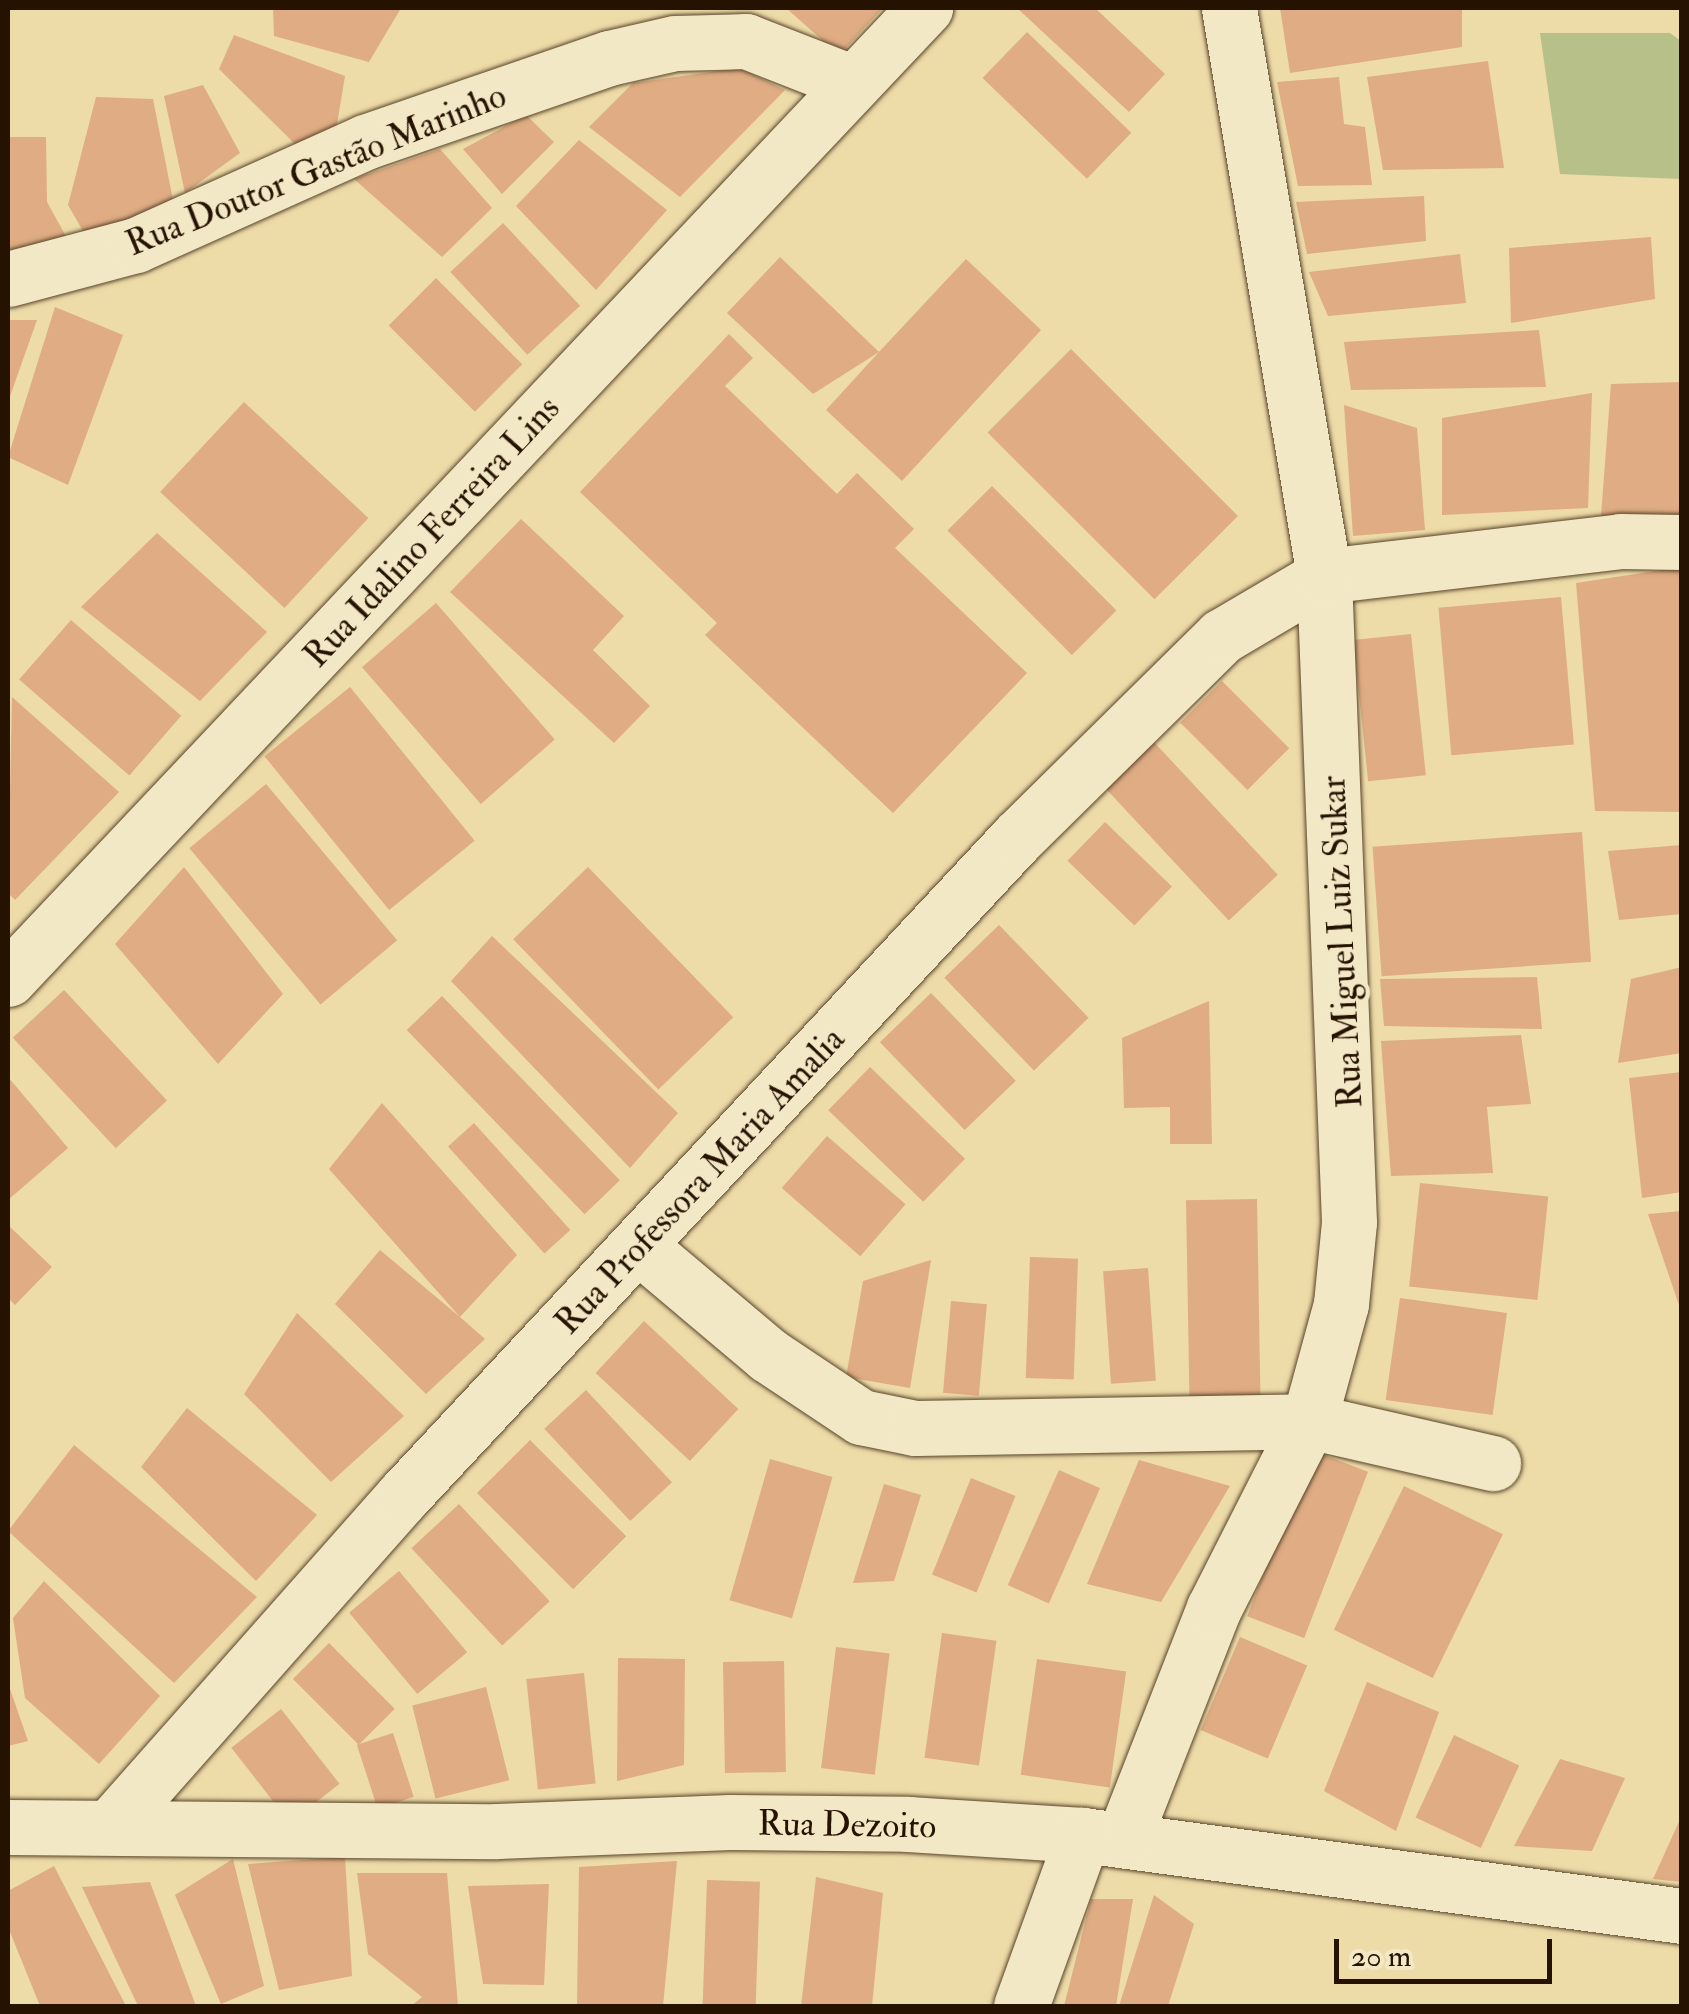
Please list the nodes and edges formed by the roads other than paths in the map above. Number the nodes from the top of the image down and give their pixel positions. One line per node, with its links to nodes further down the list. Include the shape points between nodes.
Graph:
1 (925, 8): 3 (street, Rua Idalino Ferreira Lins)
2 (1229, 8): 6 (street, Rua Miguel Luiz Sukar)
3 (853, 83): 4 (street, Rua Doutor Gastão Marinho, via 746,41 675,43 609,58 365,142 136,246); 7 (street, Rua Idalino Ferreira Lins)
4 (8, 279)
5 (1682, 542): 6 (street, via 1620,541)
6 (1324, 576): 8 (street, Rua Professora Maria Amalia, via 1222,636 1132,719); 9 (street, Rua Miguel Luiz Sukar, via 1349,1222 1341,1304)
7 (8, 979)
8 (641, 1248): 9 (street, via 768,1355 860,1417 915,1428); 11 (street, Rua Professora Maria Amalia, via 402,1496)
9 (1309, 1422): 10 (street); 13 (street, Rua Miguel Luiz Sukar)
10 (1493, 1462)
11 (111, 1826): 12 (street, Rua Dezoito); 13 (street, Rua Dezoito, via 497,1831 730,1822)
12 (8, 1828)
13 (1103, 1838): 14 (street, Rua Dezoito); 15 (street, Rua Miguel Luiz Sukar)
14 (1682, 1916)
15 (1021, 2006)

